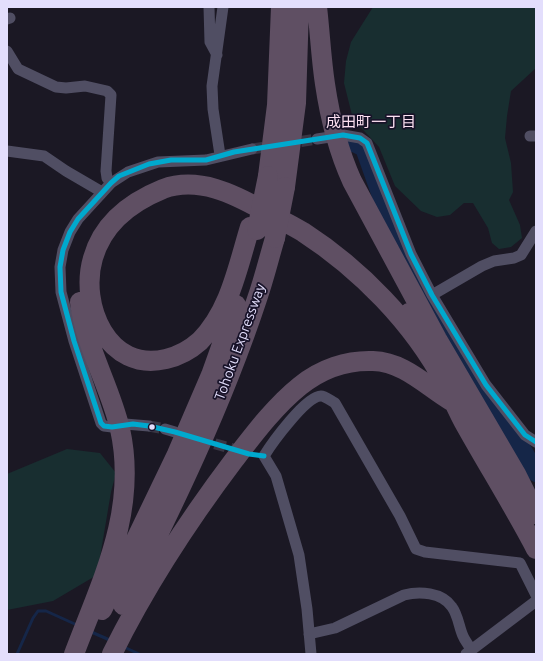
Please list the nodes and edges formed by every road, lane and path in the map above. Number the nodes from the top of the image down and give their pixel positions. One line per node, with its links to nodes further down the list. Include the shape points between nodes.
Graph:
1 (209, 7): 7 (street, via 210,42)
2 (223, 7): 7 (street)
3 (281, 7): 18 (highway, Tohoku Expressway, bridge, via 277,105 264,174)
4 (299, 7): 18 (highway, Tohoku Expressway, bridge, via 296,95 285,187)
5 (317, 7): 20 (highway, via 325,84 341,154 352,181)
6 (7, 51): 8 (street)
7 (217, 55): 14 (street, via 212,86)
8 (12, 70): 15 (street, via 56,86 85,86 107,91 111,95 106,172)
9 (343, 135): 19 (street, via 360,138 369,146 412,254)
10 (330, 137): 11 (street)
11 (317, 139)
12 (252, 149): 14 (street)
13 (7, 152): 16 (street, via 44,156)
14 (220, 155): 15 (street, via 206,160 158,162 128,172)
15 (111, 182): 16 (street)
16 (102, 192): 24 (street, via 70,232 63,250 60,280 63,304 101,423)
17 (536, 231): 19 (street, via 520,255 482,266)
18 (261, 232): 21 (highway, via 219,316 199,342 186,352 159,361 144,361 117,348 99,327 89,286 90,270 94,255 109,226 138,200 162,190 184,186 212,187 245,200 302,232 370,286 426,352 445,384); 35 (highway, Tohoku Expressway, via 210,375 174,462); 36 (highway, Tohoku Expressway, via 258,298 227,381 194,458)
19 (432, 295): 25 (street, via 486,386 525,435)
20 (437, 339): 28 (highway, via 516,474); 34 (highway, via 415,320 381,282 337,243 248,189 206,176 175,176 140,186 113,206 104,215 87,243 79,269 78,286 84,327 120,429 124,463 123,509 111,556)
21 (452, 402): 29 (highway); 37 (highway, via 406,370 375,361 339,365 301,385 246,445 180,536)
22 (125, 424): 23 (street)
23 (149, 426)
24 (112, 427)
25 (536, 442)
26 (249, 454): 27 (street)
27 (264, 456): 30 (street, via 271,444 311,400 322,396 335,403 416,549 520,563); 32 (street, via 276,476 299,555)
28 (536, 514)
29 (536, 549)
30 (536, 595)
31 (536, 601): 33 (street)
32 (309, 634): 33 (street, via 335,628 414,592 444,599 453,608); 38 (street)
33 (468, 652)
34 (74, 654)
35 (83, 654)
36 (101, 654)
37 (112, 654)
38 (311, 654)

